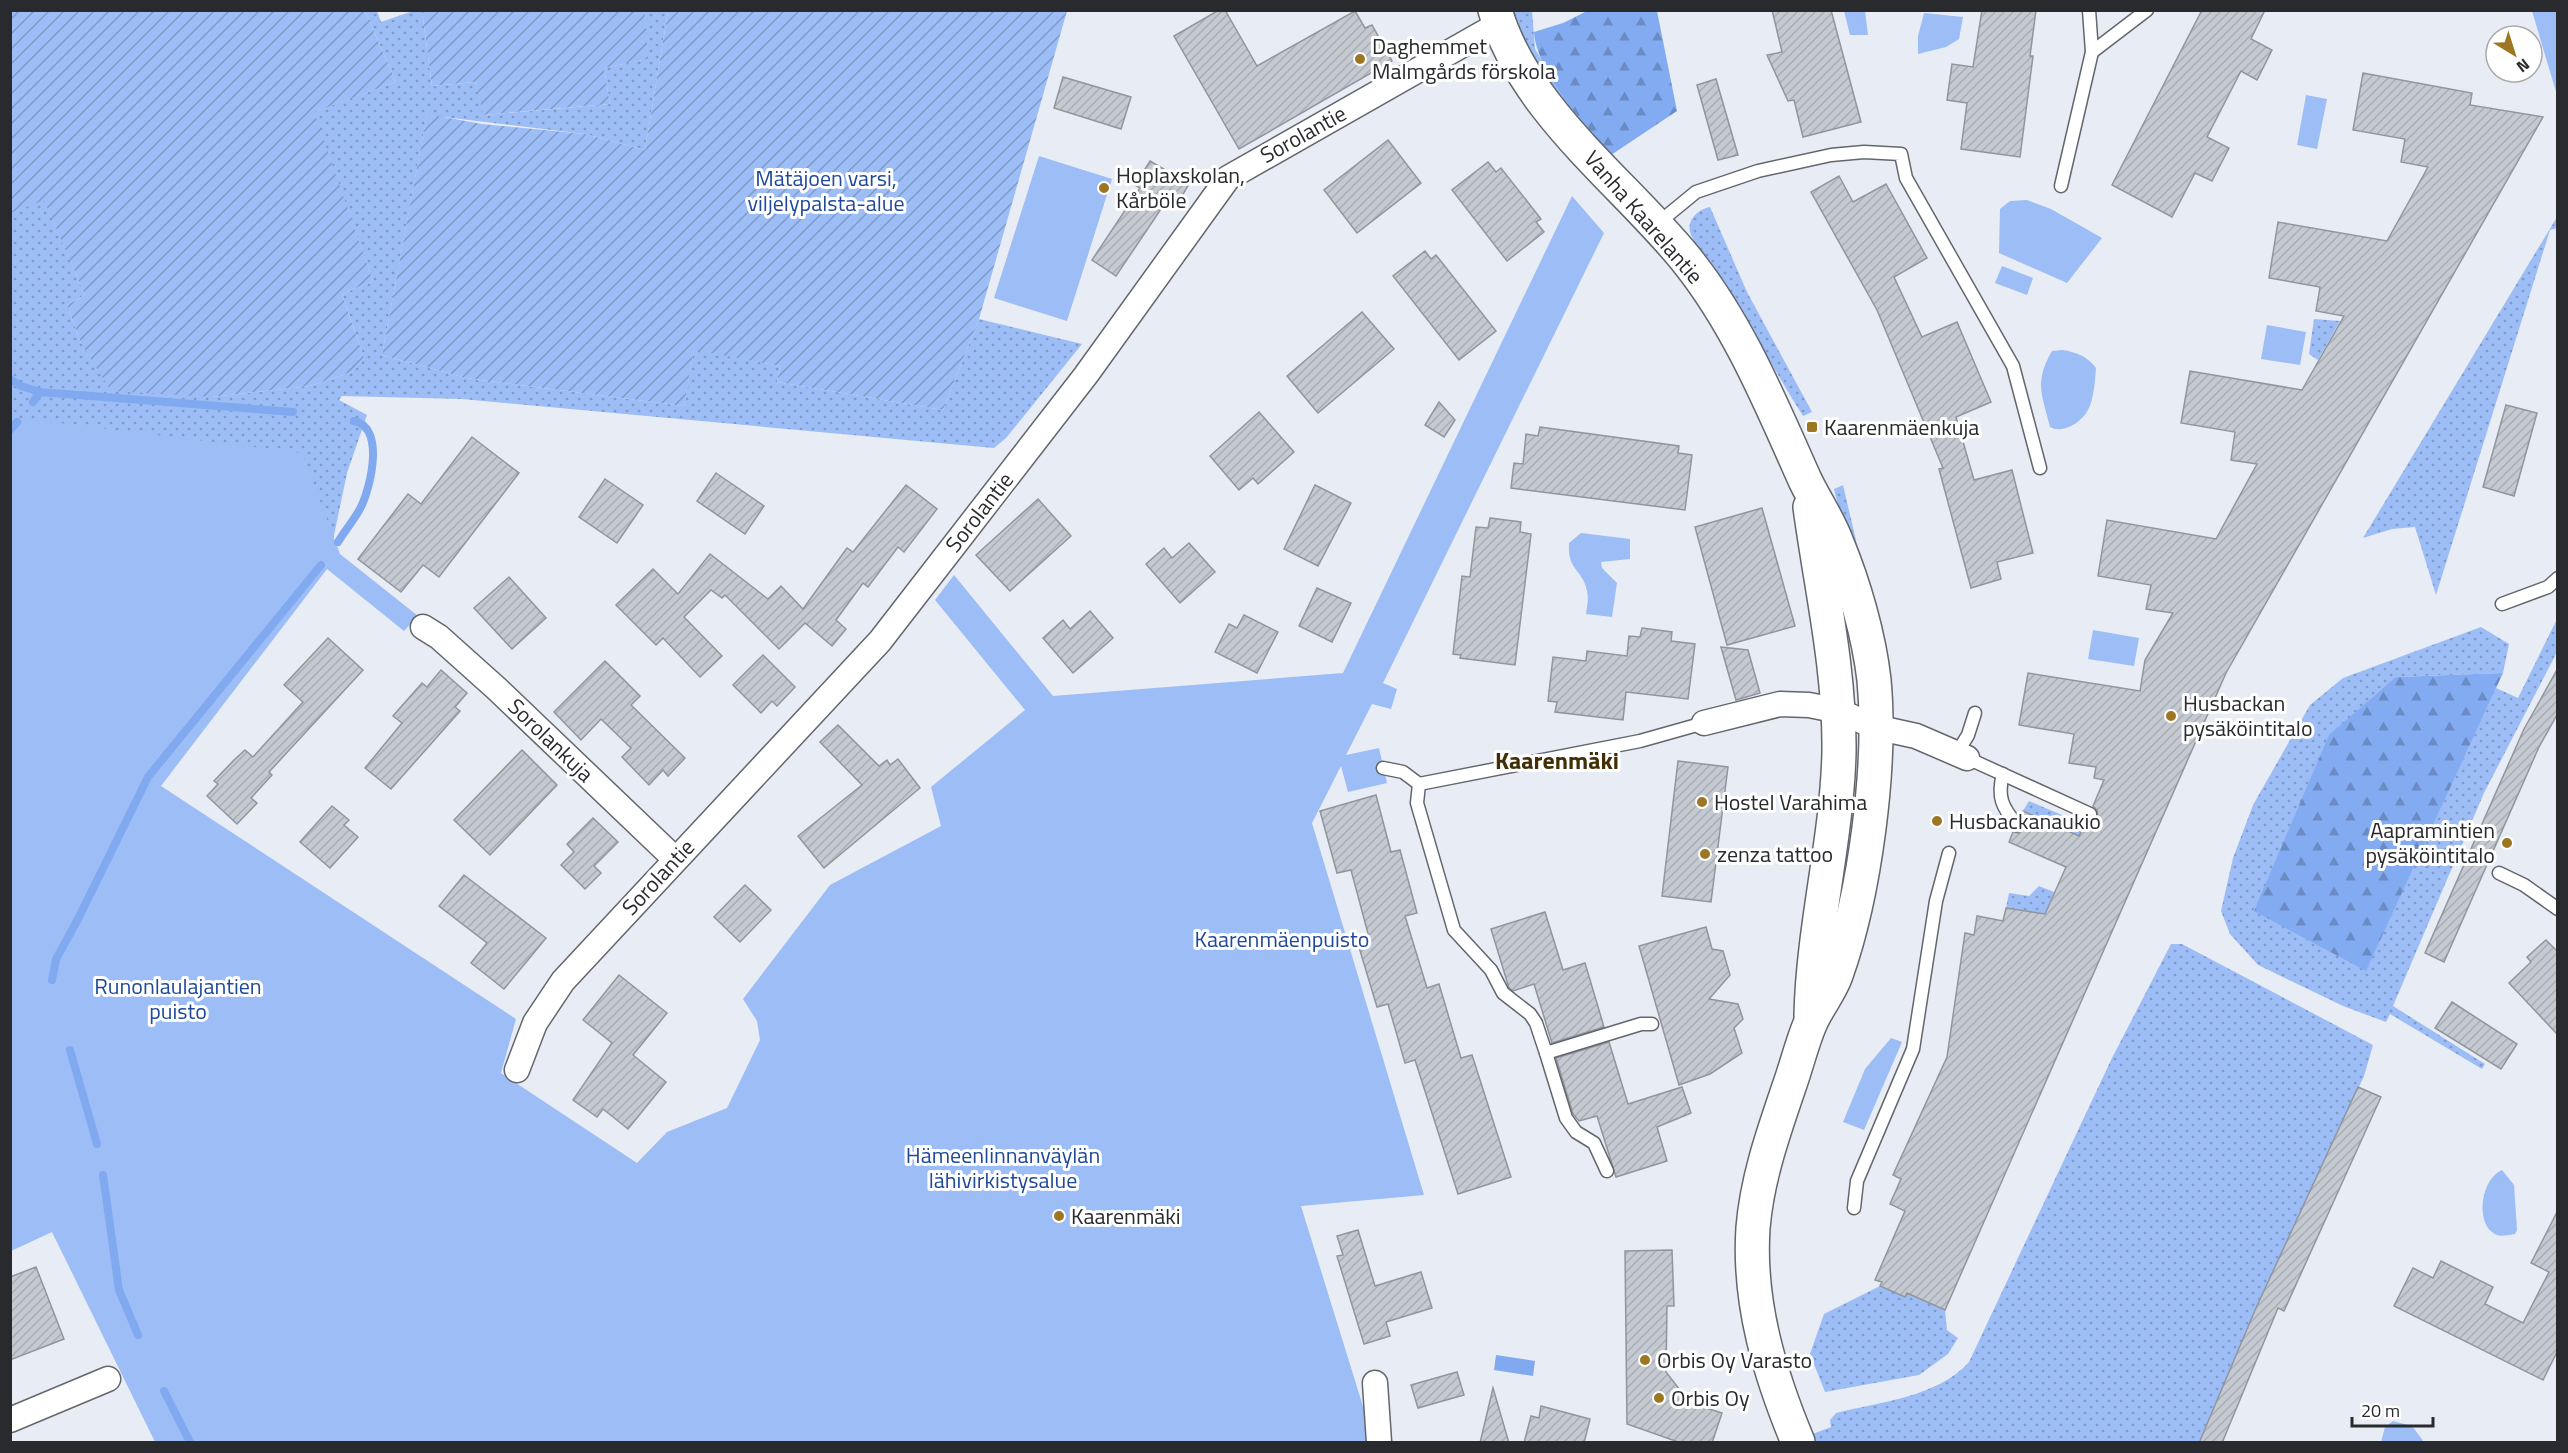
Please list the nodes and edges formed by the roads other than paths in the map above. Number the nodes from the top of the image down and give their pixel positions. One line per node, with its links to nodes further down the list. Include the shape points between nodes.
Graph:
1 (2089, 10): 4 (lane)
2 (2147, 10): 4 (lane)
3 (1497, 17): 6 (main road, Vanha Kaarelantie, via 1517,63 1557,118); 23 (street, Sorolantie, via 1228,178 1086,375 879,641)
4 (2092, 52): 5 (lane)
5 (2061, 186)
6 (1656, 225): 7 (lane, via 1696,192 1758,171 1831,155 1901,154 1906,178 2013,366); 8 (main road, Vanha Kaarelantie, via 1710,293 1746,353)
7 (2040, 468)
8 (1807, 484): 12 (main road, Vanha Kaarelantie); 15 (main road, Vanha Kaarelantie, via 1837,542 1869,645)
9 (2558, 578): 10 (lane, via 2548,587)
10 (2502, 604)
11 (423, 627): 23 (street, Sorolankuja, via 440,637 496,688)
12 (1839, 711): 14 (street, via 1780,704); 15 (street); 26 (main road, Vanha Kaarelantie, via 1838,775 1812,964)
13 (1975, 713): 16 (lane)
14 (1704, 723): 19 (lane, via 1640,741)
15 (1875, 727): 16 (street, via 1916,736); 26 (main road, Vanha Kaarelantie, via 1874,779 1856,904 1835,978)
16 (1962, 755): 18 (lane)
17 (1383, 768): 19 (lane, via 1403,772)
18 (2003, 774): 20 (lane); 21 (lane, via 1998,792 2003,809)
19 (1419, 784): 28 (lane, via 1416,802 1454,930 1491,970 1503,993 1530,1014)
20 (2090, 814)
21 (2017, 825)
22 (1949, 853): 31 (lane, via 1936,901 1913,1049 1857,1181)
23 (675, 859): 29 (street, Sorolantie, via 562,981 535,1023)
24 (2499, 873): 25 (lane)
25 (2558, 909)
26 (1810, 1023): 36 (main road, Vanha Kaarelantie, via 1764,1165 1753,1230 1753,1268 1762,1336)
27 (1652, 1024): 28 (lane)
28 (1546, 1053): 30 (lane, via 1566,1118 1576,1131 1594,1143)
29 (517, 1070)
30 (1607, 1171)
31 (1854, 1208)
32 (108, 1379): 34 (street)
33 (1375, 1383): 35 (street)
34 (10, 1420)
35 (1379, 1443)
36 (1798, 1443)

